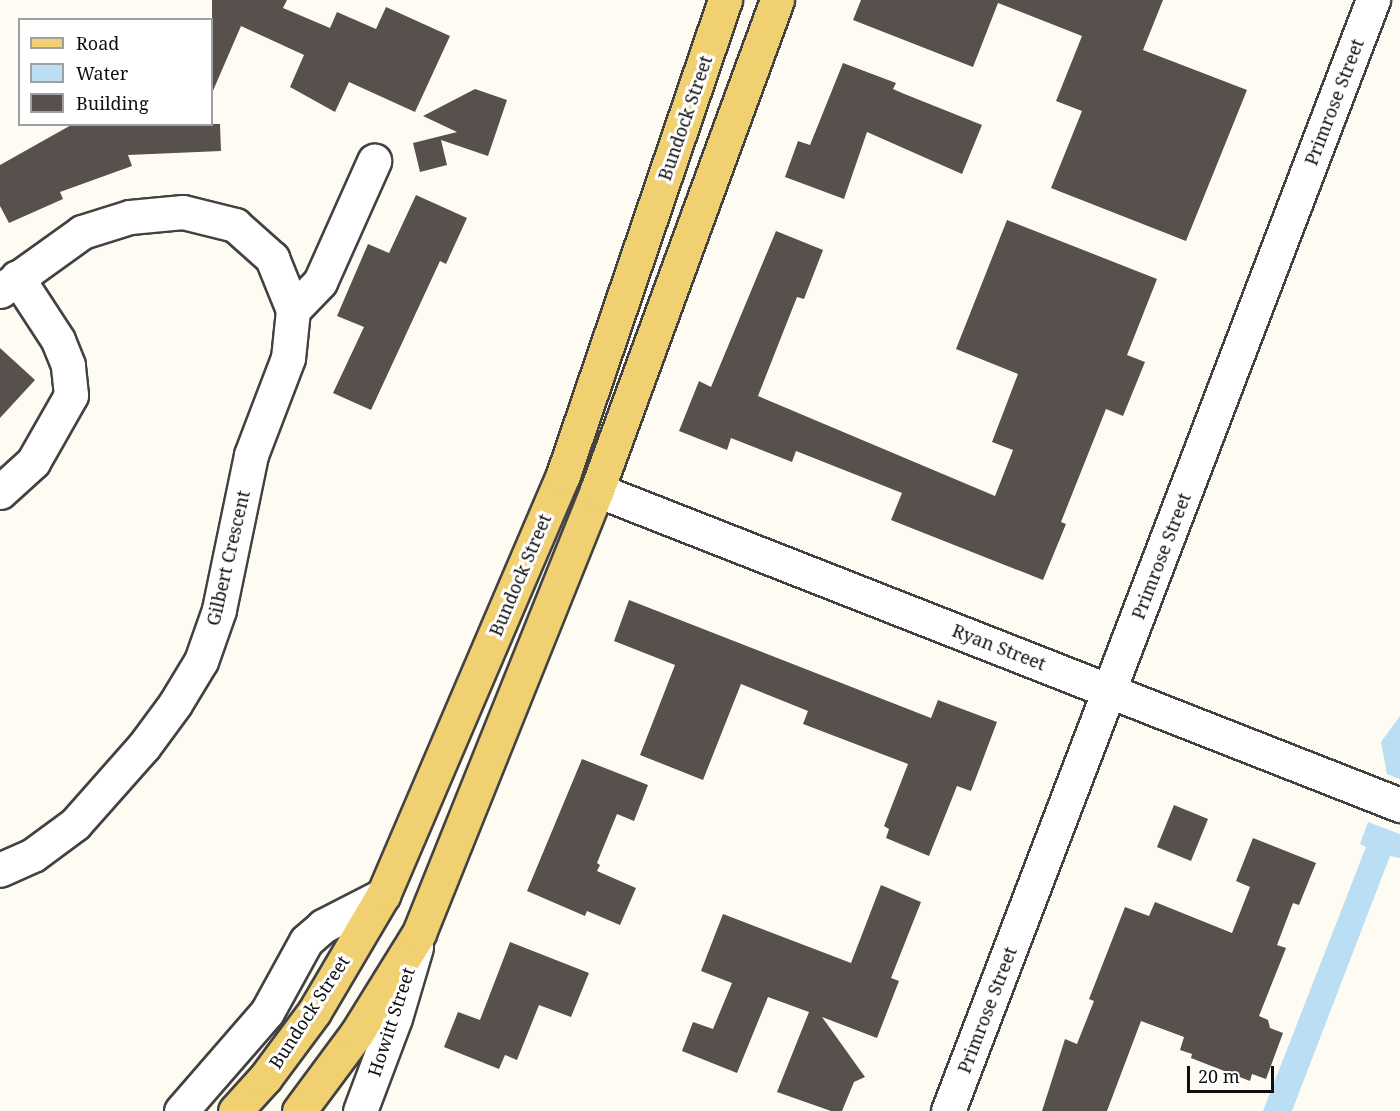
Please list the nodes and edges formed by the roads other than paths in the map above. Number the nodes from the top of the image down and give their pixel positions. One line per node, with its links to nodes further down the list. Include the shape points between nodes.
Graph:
1 (725, 0): 12 (main road, Bundock Street, via 563,475)
2 (777, 0): 7 (main road)
3 (1373, 0): 9 (street, Primrose Street)
4 (374, 161): 6 (street, via 320,282)
5 (8, 284): 6 (street, Gilbert Crescent, via 82,232 130,217 183,212 235,225 272,258); 8 (street, via 58,340 68,364 71,394 33,462)
6 (293, 310): 11 (street, Gilbert Crescent, via 288,358 251,455 219,610 201,661 176,704 89,809 33,855)
7 (597, 490): 9 (street, Ryan Street); 13 (main road)
8 (0, 492)
9 (1110, 690): 10 (street, Ryan Street); 18 (street, Primrose Street)
10 (1400, 805)
11 (0, 870)
12 (382, 894): 14 (street, via 323,926 306,941 267,1012); 15 (main road, Bundock Street, via 314,1012 265,1078)
13 (419, 933): 16 (main road, via 357,1033); 17 (street, Howitt Street, via 395,1018)
14 (181, 1111)
15 (234, 1111)
16 (299, 1111)
17 (360, 1111)
18 (948, 1111)

